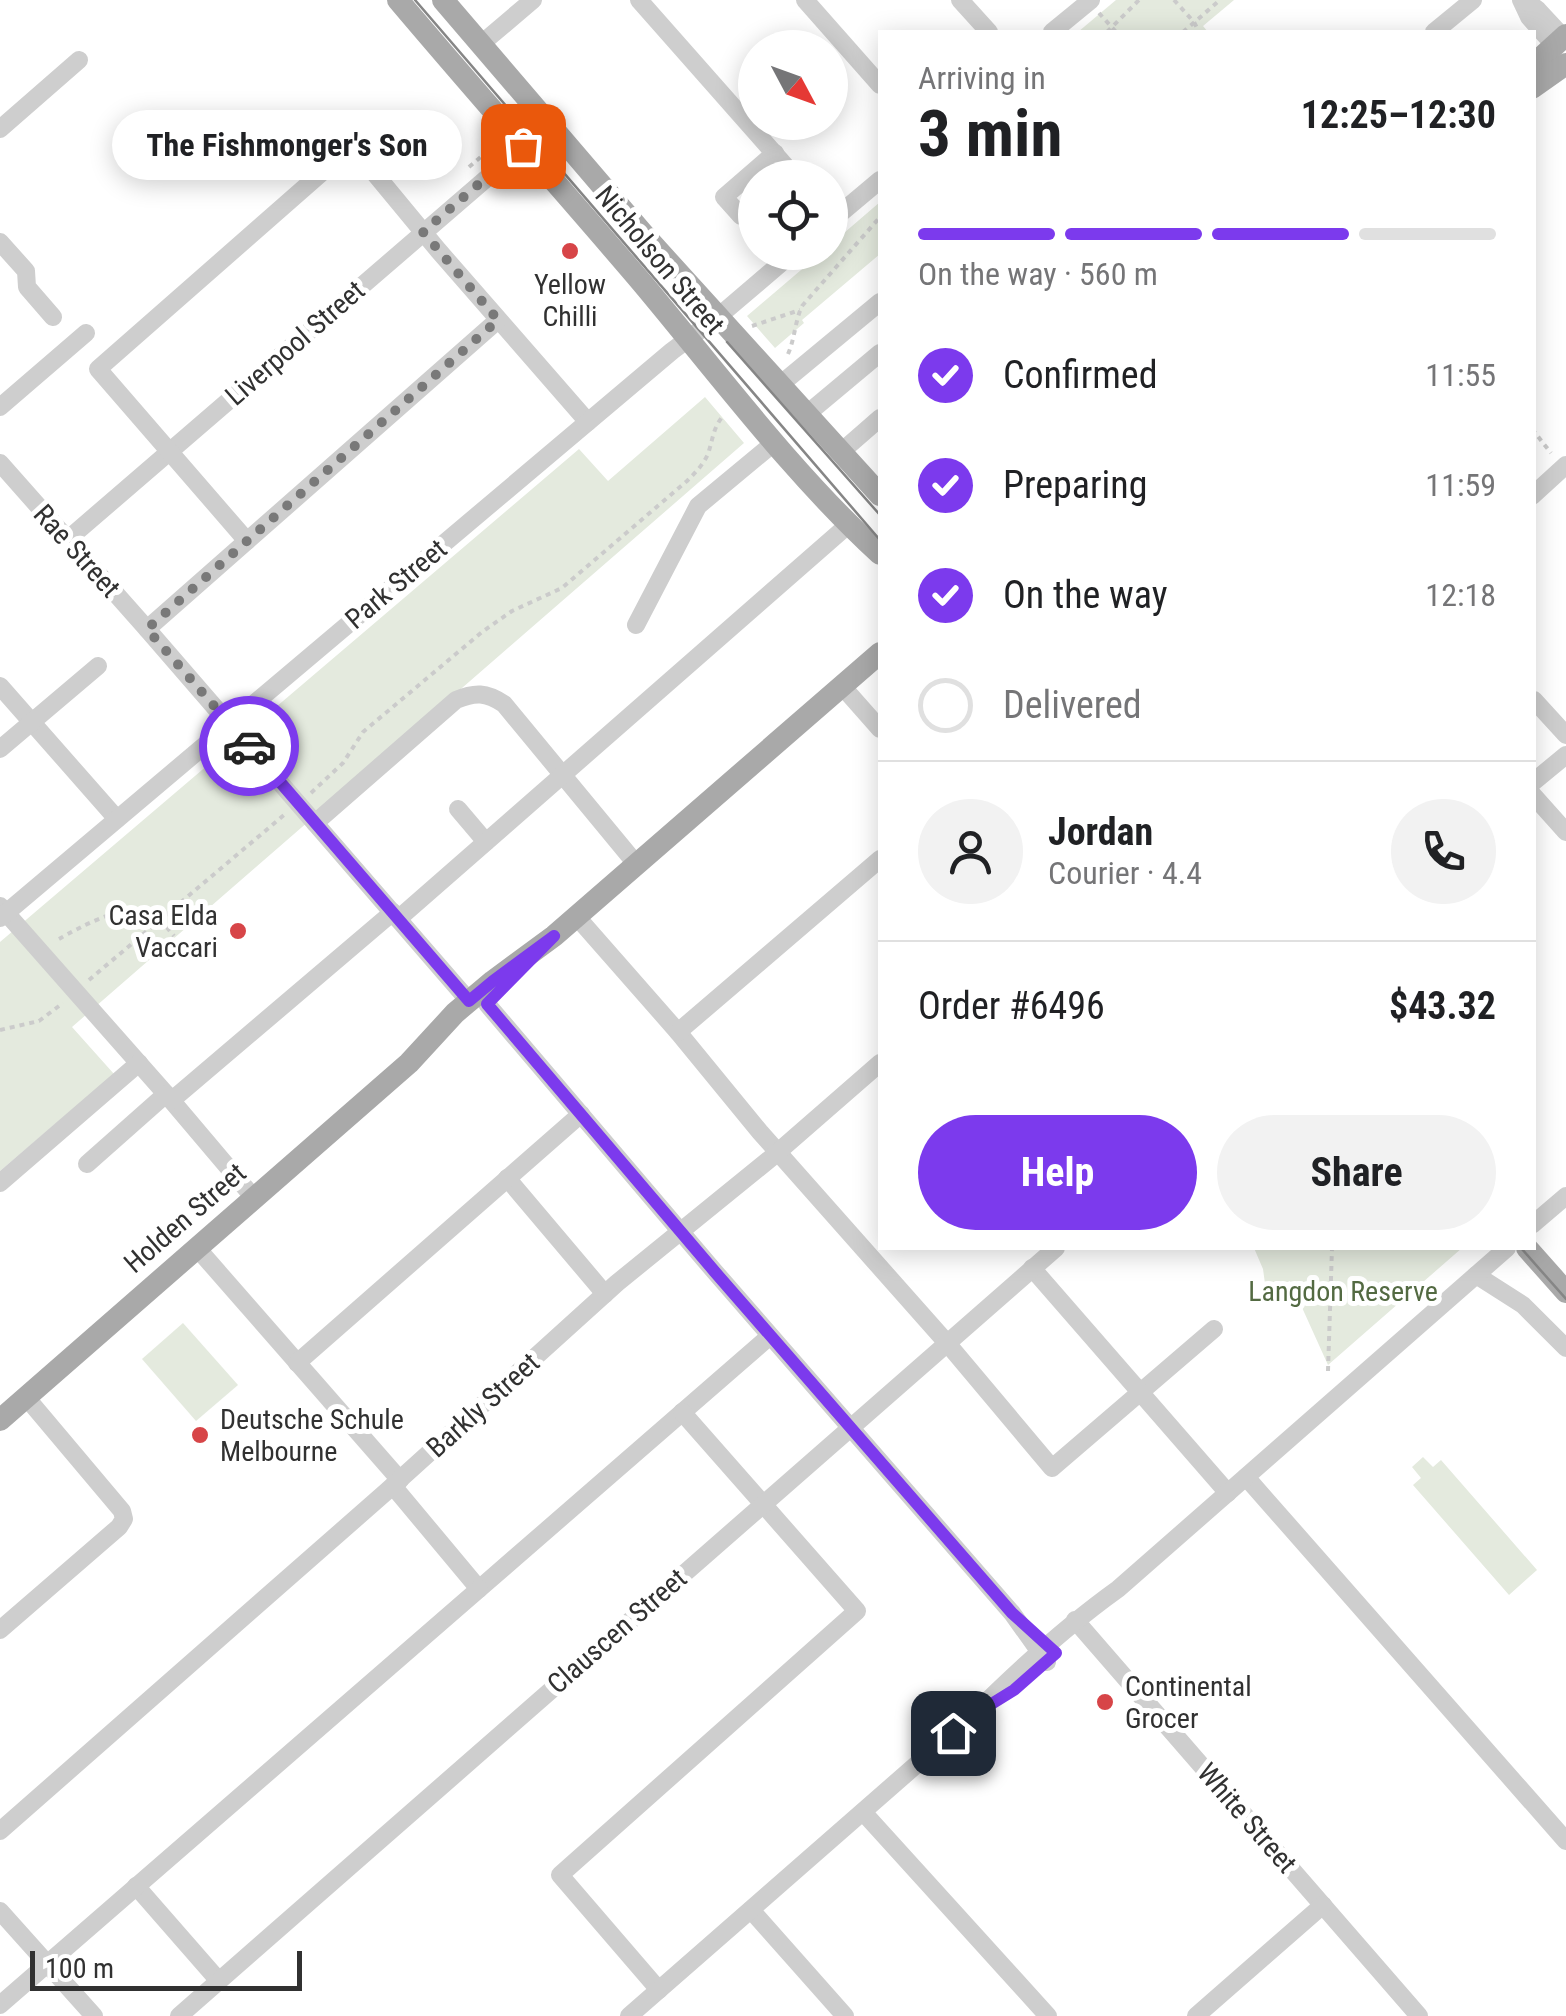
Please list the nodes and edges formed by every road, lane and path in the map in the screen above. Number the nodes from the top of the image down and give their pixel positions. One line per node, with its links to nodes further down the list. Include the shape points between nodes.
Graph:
1 (398, 0): 27 (main road, Nicholson Street)
2 (443, 0): 20 (main road, Nicholson Street)
3 (533, 0): 20 (street)
4 (638, 0): 28 (street)
5 (805, 0): 24 (street)
6 (960, 0): 14 (street)
7 (1091, 0): 15 (street)
8 (1140, 0): 16 (path)
9 (1174, 0): 13 (path)
10 (1220, 0): 13 (path)
11 (1473, 0): 19 (street)
12 (1523, 0): 21 (street, via 1544,15)
13 (1194, 22): 17 (path); 18 (path)
14 (987, 30)
15 (1054, 30)
16 (1112, 30)
17 (1185, 30)
18 (1198, 30)
19 (1436, 30)
20 (481, 44): 41 (main road, Nicholson Street)
21 (1564, 46): 23 (main road); 25 (main road)
22 (79, 60): 26 (street)
23 (1536, 64)
24 (878, 83)
25 (1536, 83)
26 (0, 129)
27 (523, 146): 36 (street, Liverpool Street); 46 (main road, Nicholson Street)
28 (775, 153): 29 (street); 30 (street)
29 (767, 160)
30 (781, 160)
31 (878, 182): 33 (street)
32 (738, 186): 34 (street, via 724,198)
33 (848, 205)
34 (738, 212)
35 (878, 219): 40 (path)
36 (423, 232): 43 (street); 56 (street, Liverpool Street); 56 (street, via 352,146 98,369)
37 (0, 242): 42 (street)
38 (773, 270): 41 (street, Park Street)
39 (878, 303): 48 (street)
40 (800, 310): 44 (path); 48 (path)
41 (720, 316): 46 (street, Park Street); 48 (main road, Nicholson Street)
42 (53, 317)
43 (498, 320): 53 (street); 64 (street)
44 (752, 326)
45 (86, 332): 50 (street)
46 (687, 338): 49 (main road, Nicholson Street); 53 (street, Park Street)
47 (878, 355): 51 (street)
48 (782, 374): 51 (main road, Nicholson Street)
49 (740, 401): 55 (main road, Nicholson Street); 82 (path, via 716,424 707,456 686,481 562,588 482,632 365,730 335,772)
50 (0, 407)
51 (806, 414): 57 (main road, Nicholson Street)
52 (878, 420): 57 (street)
53 (588, 422): 74 (street, Park Street)
54 (1536, 433): 59 (path)
55 (775, 442): 62 (main road, Nicholson Street); 66 (street, via 698,506)
56 (169, 452): 63 (street, Liverpool Street); 64 (street)
57 (841, 452): 60 (main road, Nicholson Street)
58 (0, 464): 63 (street, Rae Street)
59 (1565, 466): 61 (street)
60 (878, 492)
61 (1536, 492)
62 (848, 525): 65 (main road, Nicholson Street); 79 (street)
63 (67, 540): 67 (street, Rae Street)
64 (247, 541): 67 (street)
65 (878, 552)
66 (636, 625)
67 (147, 629): 74 (street, Rae Street)
68 (878, 655): 71 (main road, Holden Street)
69 (98, 666): 73 (street)
70 (0, 686): 73 (street)
71 (842, 686): 75 (street); 89 (main road, Holden Street)
72 (1536, 702): 76 (street)
73 (32, 722): 77 (street); 84 (street)
74 (230, 724): 82 (street, Rae Street); 84 (street, Park Street)
75 (878, 727)
76 (1566, 734)
77 (0, 750)
78 (1566, 755): 80 (street)
79 (563, 776): 85 (street, via 504,704 471,693); 87 (street); 89 (street)
80 (1536, 780)
81 (1536, 798): 86 (street)
82 (298, 804): 85 (street, Rae Street); 93 (path)
83 (458, 809): 87 (street)
84 (117, 819): 90 (street, Park Street)
85 (315, 824): 91 (street, Rae Street)
86 (1566, 832)
87 (486, 842): 91 (street)
88 (878, 861): 99 (street)
89 (637, 865): 92 (main road, Holden Street)
90 (2, 912): 96 (street)
91 (396, 916): 97 (street, Rae Street); 102 (street)
92 (577, 916): 97 (main road, Holden Street); 99 (street)
93 (160, 920): 94 (path); 95 (path, via 144,910 129,911); 96 (path)
94 (174, 936)
95 (59, 939)
96 (76, 992): 98 (path, via 38,1021); 100 (street)
97 (478, 1002): 103 (street, Rae Street); 109 (main road, Holden Street)
98 (0, 1030)
99 (678, 1032): 104 (street)
100 (139, 1063): 102 (street); 107 (street)
101 (878, 1065): 104 (street, Barkly Street)
102 (169, 1097): 105 (street); 109 (street)
103 (581, 1114): 106 (street); 111 (street, Rae Street)
104 (778, 1151): 111 (street, Barkly Street); 113 (street)
105 (86, 1164)
106 (506, 1178): 122 (street); 127 (street)
107 (0, 1183)
108 (1566, 1196): 110 (street)
109 (254, 1198): 112 (main road, Holden Street)
110 (1536, 1222)
111 (682, 1232): 122 (street, Barkly Street); 124 (street, Rae Street)
112 (196, 1248): 127 (street); 130 (main road, Holden Street)
113 (878, 1249)
114 (1054, 1250): 119 (street, Clauscen Street)
115 (1332, 1250): 128 (path)
116 (1505, 1250): 120 (street)
117 (1529, 1250): 121 (main road)
118 (882, 1253): 125 (street)
119 (1032, 1268): 125 (street, Clauscen Street); 129 (street)
120 (1476, 1275): 126 (street, via 1523,1305); 134 (street)
121 (1566, 1292)
122 (605, 1294): 135 (street, Barkly Street)
123 (1214, 1329): 129 (street)
124 (770, 1336): 131 (street); 133 (street, Rae Street)
125 (947, 1343): 129 (street, via 1052,1468); 133 (street, Clauscen Street)
126 (1566, 1348)
127 (297, 1363): 135 (street)
128 (1328, 1371)
129 (1140, 1392): 136 (street)
130 (26, 1397): 132 (main road, Holden Street); 140 (street, via 124,1519)
131 (682, 1412): 137 (street); 138 (street)
132 (0, 1420)
133 (849, 1426): 137 (street, Clauscen Street); 141 (street, Rae Street)
134 (1246, 1477): 136 (street); 144 (street)
135 (397, 1483): 138 (street); 143 (street, Barkly Street)
136 (1228, 1492): 139 (street)
137 (762, 1503): 150 (street, Clauscen Street); 151 (street, via 857,1612 560,1875)
138 (480, 1589): 145 (street)
139 (1078, 1625): 141 (street); 146 (street, White Street)
140 (0, 1630)
141 (1048, 1653): 142 (street)
142 (864, 1812): 147 (street); 157 (street)
143 (0, 1831)
144 (1566, 1841)
145 (136, 1886): 149 (street); 150 (street)
146 (1322, 1905): 158 (street); 159 (street, White Street)
147 (752, 1910): 151 (street); 156 (street)
148 (0, 1911): 149 (street)
149 (48, 1963): 152 (street); 153 (street)
150 (219, 1981): 154 (street, Clauscen Street)
151 (659, 1990): 155 (street)
152 (0, 2004)
153 (94, 2016)
154 (179, 2016)
155 (630, 2016)
156 (845, 2016)
157 (1048, 2016)
158 (1196, 2016)
159 (1419, 2016)

